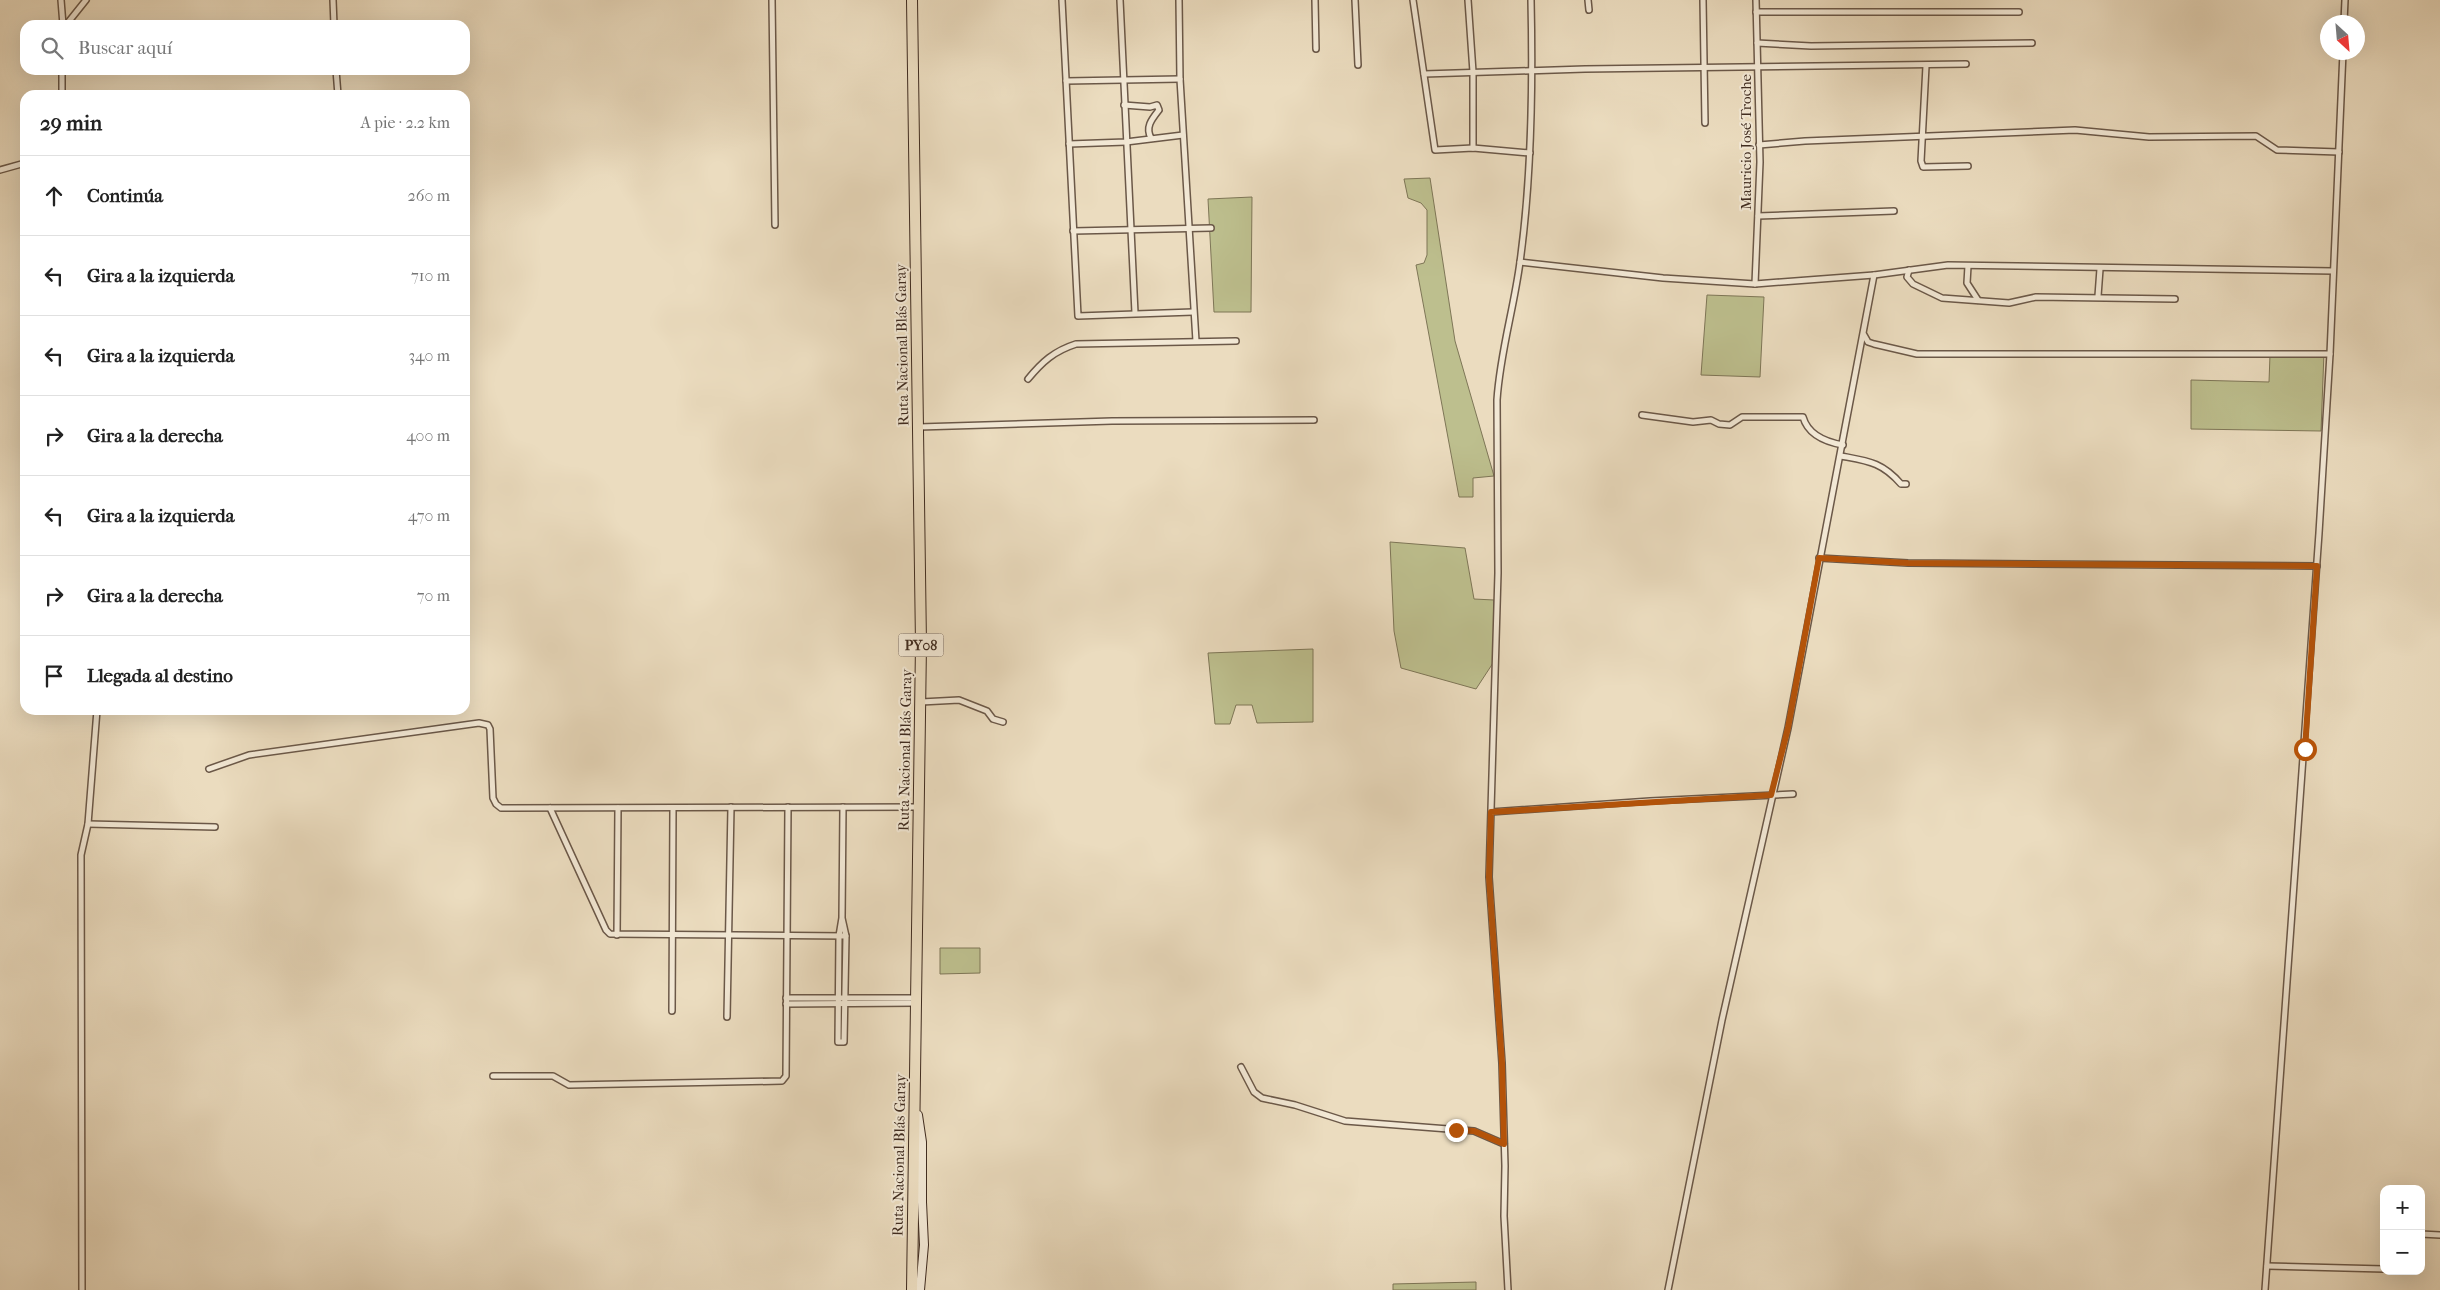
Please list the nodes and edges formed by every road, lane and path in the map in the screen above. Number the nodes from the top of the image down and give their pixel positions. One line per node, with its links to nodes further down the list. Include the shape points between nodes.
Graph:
1 (61, 0): 22 (street)
2 (86, 0): 23 (street)
3 (333, 0): 24 (street)
4 (772, 0): 60 (street)
5 (912, 0): 84 (highway, Ruta Nacional Blás Garay / PY08)
6 (1062, 0): 41 (street)
7 (1120, 0): 40 (street)
8 (1179, 0): 39 (street)
9 (1316, 0): 27 (street)
10 (1355, 0): 30 (street)
11 (1413, 0): 36 (street)
12 (1468, 0): 35 (street)
13 (1531, 0): 34 (street)
14 (1588, 0): 18 (street)
15 (1703, 0): 33 (street)
16 (1756, 0): 19 (street, Mauricio José Troche)
17 (2345, 0): 21 (street)
18 (1589, 10)
19 (1756, 12): 20 (street); 25 (street, Mauricio José Troche)
20 (2019, 12)
21 (2344, 15)
22 (63, 20)
23 (68, 20)
24 (334, 20)
25 (1757, 43): 26 (street, via 1811,46); 32 (street, Mauricio José Troche)
26 (2032, 43)
27 (1316, 49)
28 (2343, 60): 53 (street)
29 (1966, 64): 31 (street)
30 (1358, 65)
31 (1926, 66): 32 (street); 47 (street)
32 (1758, 67): 33 (street); 51 (street, Mauricio José Troche)
33 (1704, 68): 34 (street); 45 (street)
34 (1533, 70): 35 (street); 54 (street)
35 (1473, 72): 36 (street); 52 (street)
36 (1424, 74): 52 (street, via 1435,150)
37 (62, 75): 42 (street)
38 (336, 75): 43 (street)
39 (1180, 79): 40 (street); 46 (street)
40 (1123, 80): 41 (street); 44 (street)
41 (1066, 81): 50 (street)
42 (62, 90)
43 (338, 90)
44 (1124, 105): 48 (street, via 1150,108 1157,105 1159,110 1150,122); 49 (street)
45 (1705, 123)
46 (1184, 134): 48 (street); 62 (street)
47 (1922, 136): 51 (street); 53 (street, via 2075,130 2149,137 2256,136 2277,150); 56 (street, via 1923,167)
48 (1151, 138): 49 (street)
49 (1126, 142): 50 (street); 63 (street)
50 (1069, 144): 64 (street)
51 (1759, 145): 59 (street, Mauricio José Troche)
52 (1473, 148): 54 (street)
53 (2339, 152): 69 (street)
54 (1530, 153): 65 (street)
55 (20, 165): 57 (street)
56 (1968, 166)
57 (0, 170)
58 (1894, 211): 59 (street)
59 (1758, 216): 71 (street, Mauricio José Troche)
60 (775, 225)
61 (1211, 228): 62 (street)
62 (1190, 229): 63 (street); 75 (street)
63 (1131, 230): 64 (street); 76 (street)
64 (1073, 232): 76 (street, via 1078,316)
65 (1520, 262): 71 (street, via 1663,278); 103 (street, via 1498,374 1498,577)
66 (1968, 266): 67 (street); 68 (street); 74 (street, via 1967,283)
67 (2100, 269): 69 (street); 72 (street)
68 (1909, 270): 70 (street); 74 (street, via 1907,277 1913,284 1942,298)
69 (2333, 271): 80 (street)
70 (1874, 275): 71 (street); 77 (street)
71 (1755, 284)
72 (2098, 296): 73 (street); 74 (street, via 2036,297 2009,304)
73 (2175, 299)
74 (1979, 300)
75 (1193, 312): 76 (street); 78 (street)
76 (1135, 314)
77 (1864, 335): 80 (street, via 1868,342 1917,354); 85 (street)
78 (1196, 341): 79 (street); 81 (street, via 1076,344 1044,360)
79 (1236, 341)
80 (2330, 354): 89 (street)
81 (1028, 379)
82 (1642, 415): 85 (street, via 1693,422 1711,420 1730,425 1749,416 1803,417 1812,432)
83 (1314, 420): 84 (street, via 1112,421)
84 (919, 427): 90 (highway, Ruta Nacional Blás Garay / PY08)
85 (1843, 445): 86 (street)
86 (1841, 456): 87 (street, via 1871,462 1891,472 1901,484); 88 (street)
87 (1906, 484)
88 (1819, 558): 89 (street, via 1908,563); 95 (street, via 1788,728)
89 (2317, 566): 125 (street)
90 (921, 702): 92 (street, via 959,700); 99 (highway, Ruta Nacional Blás Garay / PY08)
91 (97, 715): 104 (street)
92 (1003, 722)
93 (209, 769): 100 (street, via 249,755 479,723 488,725 490,729 493,798 496,804 501,808)
94 (1793, 794): 95 (street)
95 (1771, 795): 103 (street); 131 (street)
96 (731, 807): 97 (street); 102 (street); 109 (street)
97 (788, 807): 98 (street); 110 (street)
98 (843, 807): 99 (street); 106 (street)
99 (920, 807): 113 (highway, Ruta Nacional Blás Garay / PY08)
100 (550, 808): 101 (street); 107 (street, via 606,930)
101 (618, 808): 102 (street); 107 (street)
102 (674, 808): 108 (street)
103 (1491, 812): 122 (street, via 1489,877 1502,1063)
104 (88, 824): 105 (street); 127 (street, via 81,855)
105 (215, 826)
106 (842, 918): 111 (street); 112 (street)
107 (617, 935): 108 (street)
108 (672, 935): 109 (street); 117 (street)
109 (730, 935): 110 (street); 118 (street)
110 (786, 936): 111 (street); 114 (street)
111 (839, 936): 112 (street); 115 (street)
112 (846, 936): 116 (street)
113 (916, 1000): 116 (street); 121 (highway, Ruta Nacional Blás Garay / PY08)
114 (786, 1001): 115 (street); 120 (street, via 786,1076 782,1080 569,1085 553,1076)
115 (838, 1001): 116 (street); 116 (street, via 838,1042 844,1042)
116 (845, 1001)
117 (672, 1011)
118 (727, 1017)
119 (1241, 1067): 122 (street, via 1254,1092 1262,1098 1345,1121 1474,1131)
120 (494, 1076)
121 (914, 1109): 128 (highway, Ruta Nacional Blás Garay / PY08); 129 (street, via 918,1113 922,1142 924,1244)
122 (1504, 1144): 130 (street)
123 (2425, 1234): 124 (street)
124 (2440, 1234)
125 (2267, 1266): 126 (street); 132 (street)
126 (2380, 1269)
127 (82, 1290)
128 (912, 1290)
129 (920, 1290)
130 (1508, 1290)
131 (1668, 1290)
132 (2266, 1290)

